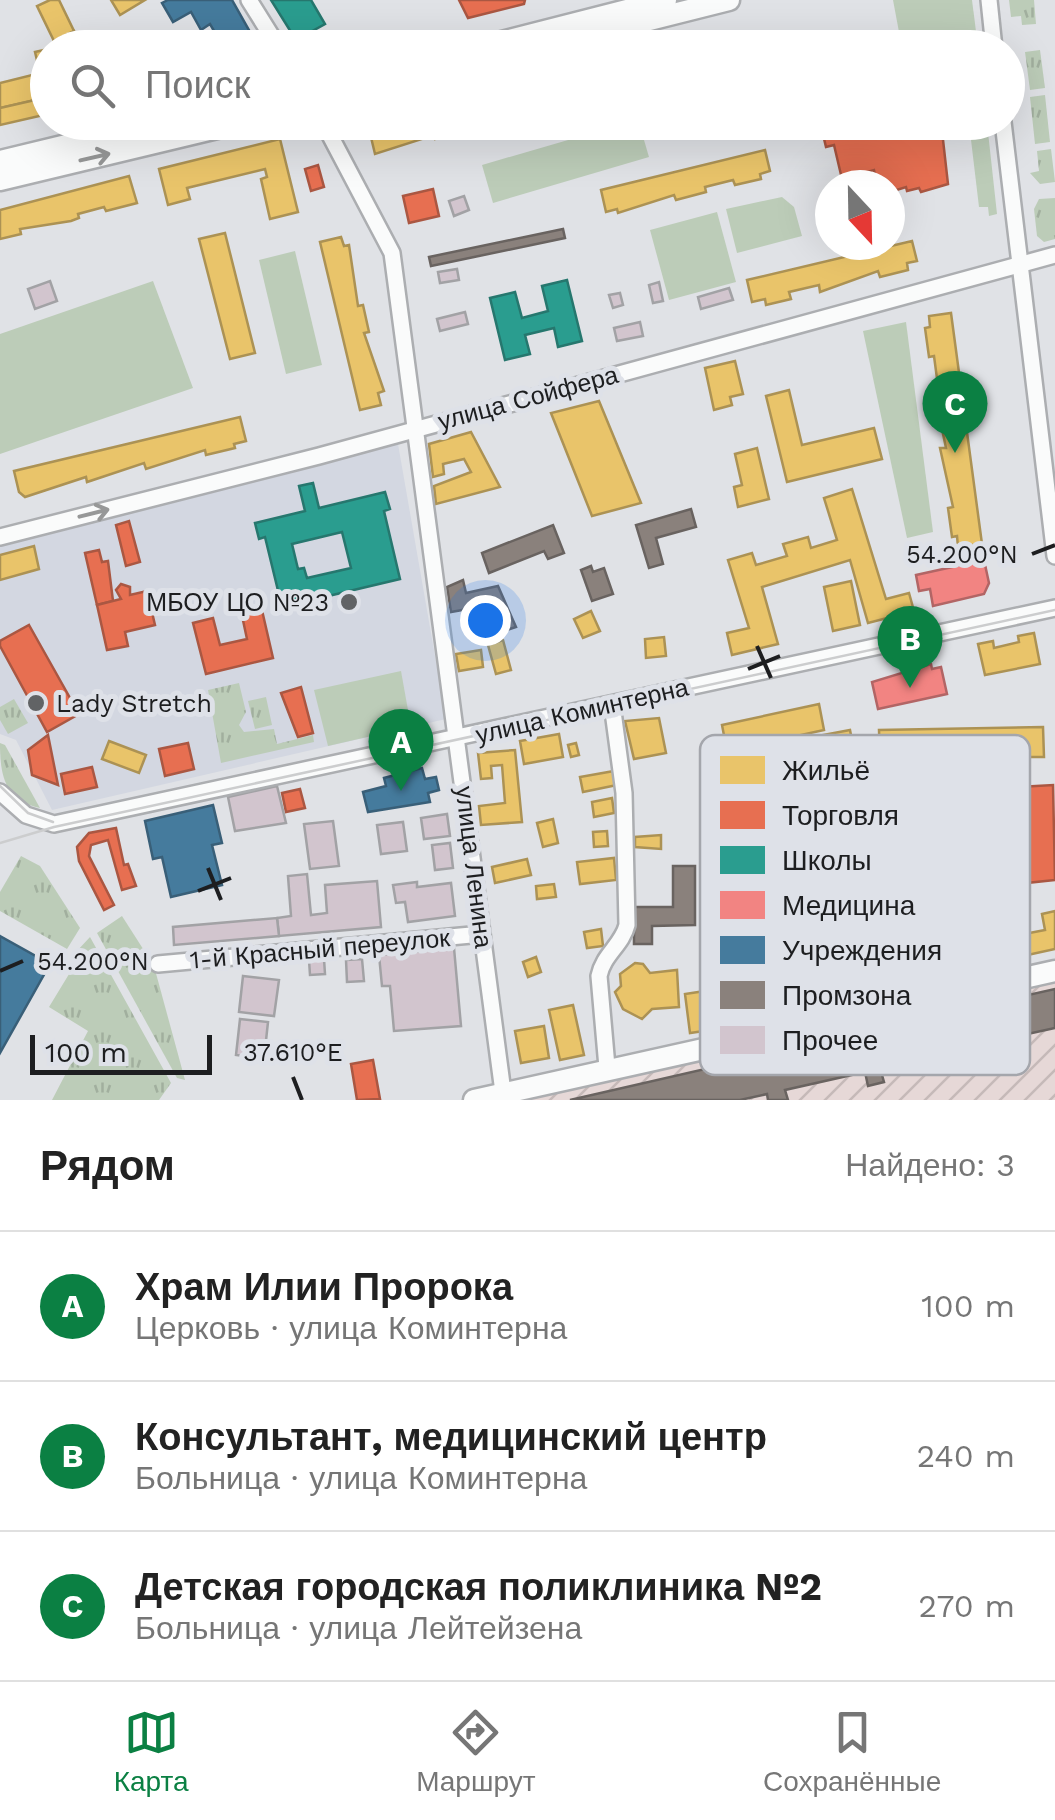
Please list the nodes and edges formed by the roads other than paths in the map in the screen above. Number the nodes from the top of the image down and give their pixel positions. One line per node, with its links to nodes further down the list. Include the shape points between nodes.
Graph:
1 (249, 0): 5 (street)
2 (666, 0): 6 (main road)
3 (729, 0): 7 (main road)
4 (989, 0): 8 (street)
5 (268, 30)
6 (548, 30)
7 (610, 30)
8 (992, 30)
9 (87, 140): 13 (main road)
10 (167, 140): 14 (main road, one-way to 10)
11 (333, 140): 17 (street, улица Ленина, via 392,253)
12 (1004, 140): 16 (street)
13 (0, 161)
14 (0, 180)
15 (1055, 254): 16 (street, улица Сойфера)
16 (1022, 267): 17 (street, улица Сойфера); 19 (street)
17 (416, 428): 18 (street, улица Сойфера, one-way to 17); 22 (street, улица Ленина)
18 (0, 537)
19 (1055, 556)
20 (1055, 608): 21 (street, улица Коминтерна)
21 (612, 704): 22 (street, улица Коминтерна); 29 (street, via 624,793 627,925 598,976)
22 (458, 739): 23 (street, улица Коминтерна, via 54,824 26,816); 24 (street, улица Ленина)
23 (0, 792)
24 (482, 934): 25 (street, 1-й Красный переулок); 30 (street, улица Ленина)
25 (158, 964)
26 (1055, 970): 27 (main road)
27 (1030, 975)
28 (700, 1047): 29 (main road)
29 (607, 1067): 30 (main road)
30 (503, 1092): 31 (main road)
31 (474, 1100)

